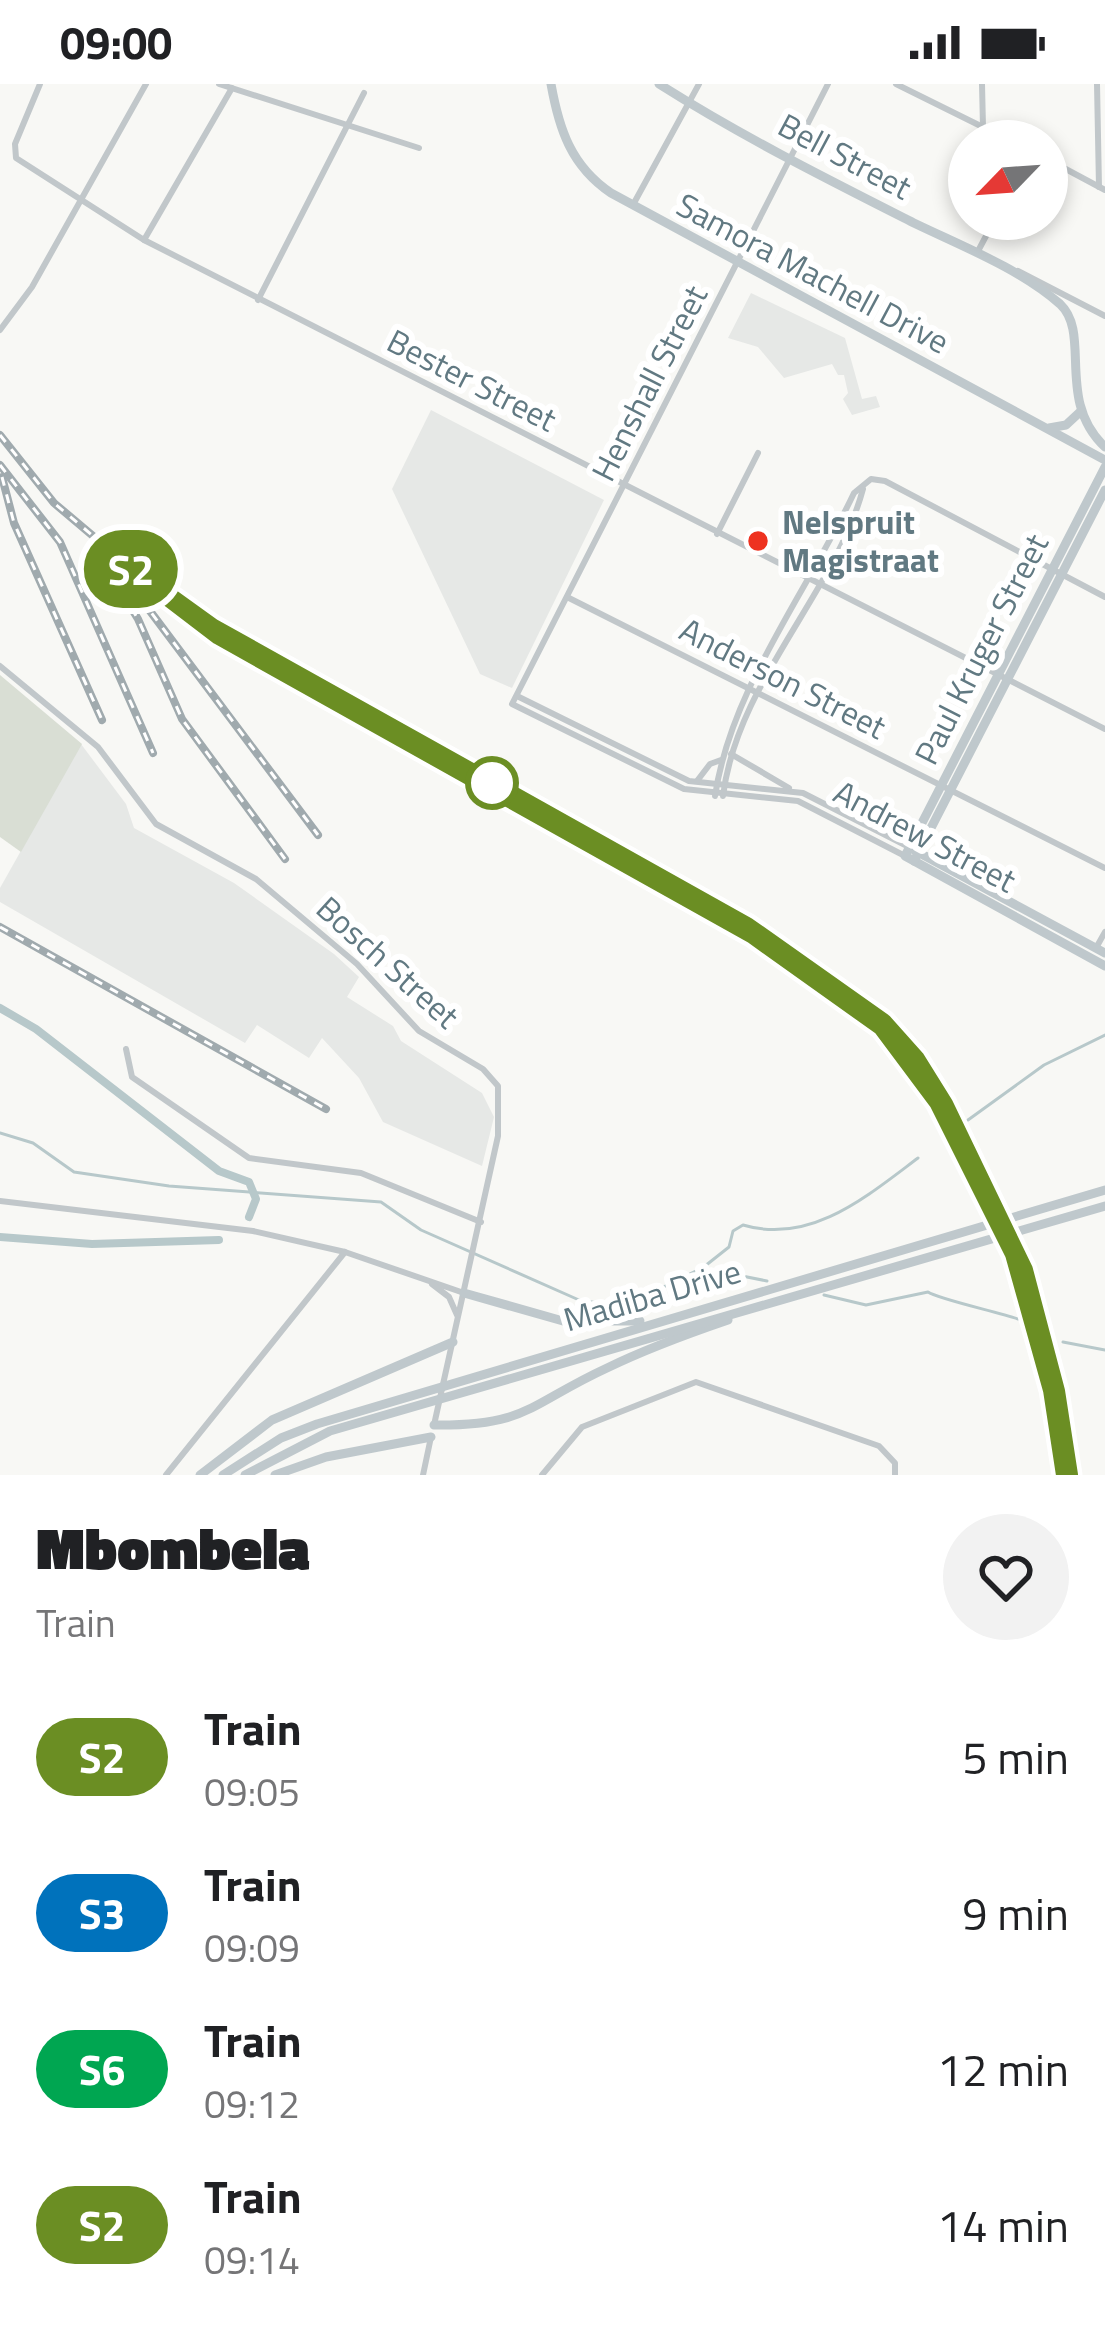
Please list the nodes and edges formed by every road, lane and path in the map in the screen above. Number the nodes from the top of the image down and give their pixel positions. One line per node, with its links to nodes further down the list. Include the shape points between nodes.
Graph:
1 (40, 84): 21 (street, Bester Street, via 15,145 17,159)
2 (146, 84): 21 (street)
3 (219, 84): 11 (street)
4 (551, 84): 22 (main road, Samora Machell Drive, via 576,160)
5 (659, 84): 13 (main road, Bell Street)
6 (699, 84): 13 (street)
7 (828, 84): 18 (street, Henshall Street)
8 (896, 84): 14 (street)
9 (982, 84): 15 (street)
10 (1096, 84): 20 (street)
11 (232, 88): 16 (street); 23 (street)
12 (364, 93): 16 (street)
13 (690, 104): 18 (main road, Bell Street); 22 (street)
14 (969, 120)
15 (983, 120)
16 (351, 124): 17 (street); 28 (street)
17 (419, 148)
18 (791, 159): 25 (main road, Bell Street); 26 (street, Henshall Street)
19 (1068, 171): 20 (street)
20 (1102, 188)
21 (78, 199): 23 (street, Bester Street); 30 (street)
22 (632, 206): 26 (main road, Samora Machell Drive)
23 (144, 240): 28 (street, Bester Street)
24 (984, 240): 25 (street)
25 (976, 254): 27 (main road, Bell Street)
26 (738, 262): 32 (main road, Samora Machell Drive); 36 (street, Henshall Street)
27 (1009, 270): 29 (street, Bell Street); 31 (main road, Bell Street, via 1067,312)
28 (258, 299): 36 (street, Bester Street)
29 (1105, 316)
30 (0, 330)
31 (1080, 412): 32 (main road, via 1066,425); 33 (main road)
32 (1045, 428): 35 (main road, Samora Machell Drive)
33 (1105, 447)
34 (758, 453): 38 (street)
35 (1105, 463): 39 (main road, Paul Kruger Street)
36 (623, 487): 38 (street, Bester Street); 41 (street, Henshall Street)
37 (1105, 490): 39 (main road, Paul Kruger Street)
38 (717, 534): 40 (street, Bester Street)
39 (1057, 570): 40 (street, via 874,478); 42 (street); 44 (main road, Paul Kruger Street)
40 (813, 583): 44 (street, Bester Street); 45 (street)
41 (567, 596): 45 (street, Anderson Street); 46 (street, Henshall Street)
42 (1105, 597)
43 (0, 666): 64 (street, Bosch Street, via 98,747 156,824 256,879 357,964 419,1031 492,1077 501,1117)
44 (1002, 679): 47 (street, Bester Street); 52 (main road, Paul Kruger Street)
45 (755, 690): 48 (street); 49 (street); 52 (street, Anderson Street)
46 (515, 700): 50 (street, Andrew Street); 54 (street, Andrew Street, via 684,789)
47 (1105, 729)
48 (731, 754): 51 (street); 53 (street)
49 (722, 760): 50 (street); 51 (street)
50 (694, 783): 51 (street, Andrew Street)
51 (721, 785): 53 (street, Andrew Street); 54 (street)
52 (946, 786): 55 (main road, Paul Kruger Street); 56 (street, Anderson Street)
53 (791, 790): 55 (street, Andrew Street)
54 (719, 796): 55 (street, Andrew Street, via 798,801)
55 (911, 854): 58 (main road, Andrew Street)
56 (1105, 868)
57 (1105, 932): 58 (street)
58 (1098, 952): 59 (main road, Andrew Street)
59 (1105, 966)
60 (126, 1049): 64 (street, via 132,1076 249,1158 362,1172)
61 (1105, 1190): 69 (main road, Madiba Drive)
62 (0, 1201): 65 (street, via 254,1231)
63 (1105, 1206): 68 (main road, Madiba Drive)
64 (481, 1222): 67 (street, Bosch Street)
65 (345, 1252): 66 (street); 74 (street)
66 (422, 1278): 67 (street); 70 (street, via 449,1297)
67 (464, 1293): 69 (main road, via 577,1323); 70 (street, Bosch Street)
68 (778, 1301): 72 (main road, via 603,1369 516,1418); 77 (main road, Madiba Drive, via 302,1442)
69 (670, 1316): 76 (main road, Madiba Drive, via 298,1430)
70 (458, 1318): 71 (street, Bosch Street)
71 (453, 1342): 72 (street, Bosch Street); 75 (main road, via 272,1420)
72 (434, 1425): 73 (street, Bosch Street)
73 (431, 1437): 78 (main road); 79 (street, Bosch Street)
74 (166, 1475)
75 (200, 1475)
76 (224, 1475)
77 (245, 1475)
78 (274, 1475)
79 (422, 1475)
80 (542, 1475): 81 (street, via 582,1427 696,1382 879,1445)
81 (895, 1475)

